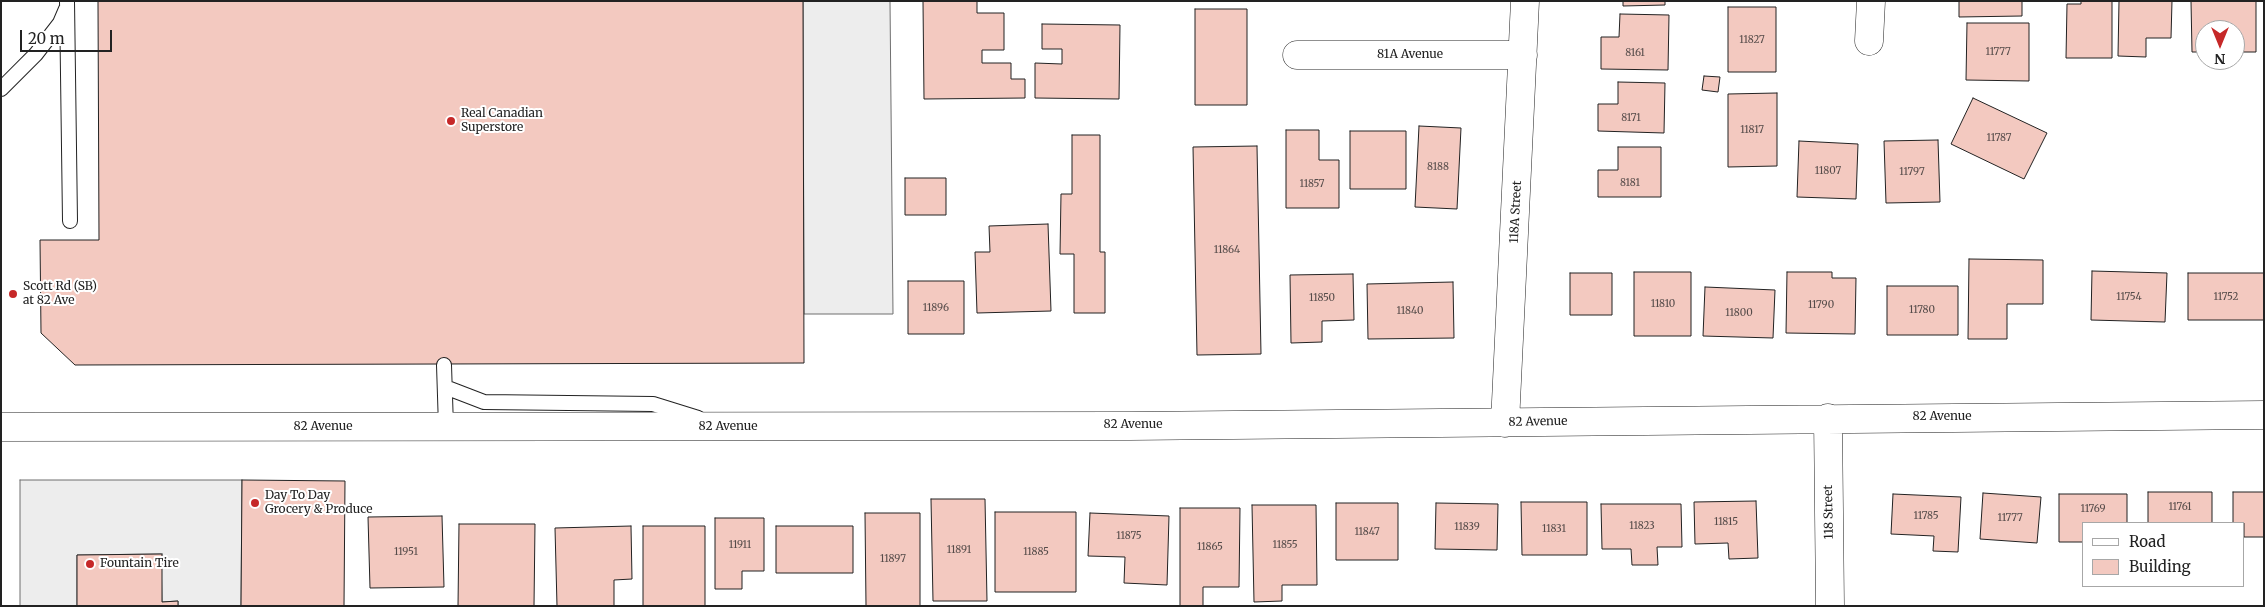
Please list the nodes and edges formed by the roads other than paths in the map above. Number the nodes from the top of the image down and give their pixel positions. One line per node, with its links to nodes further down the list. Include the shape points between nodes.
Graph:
1 (1525, 1): 6 (street, 118A Street)
2 (1871, 1): 4 (street)
3 (67, 3): 7 (lane, via 60,23); 8 (lane)
4 (1869, 41)
5 (1297, 55): 6 (street, 81A Avenue)
6 (1523, 55): 13 (street, 118A Street)
7 (1, 90)
8 (70, 221)
9 (444, 365): 10 (lane)
10 (445, 387): 15 (lane); 16 (lane, via 484,402 653,404)
11 (2264, 415): 12 (street, 82 Avenue)
12 (1828, 418): 13 (street, 82 Avenue); 17 (street, 118 Street)
13 (1505, 422): 16 (street, 82 Avenue)
14 (1, 427): 15 (street, 82 Avenue)
15 (446, 427): 16 (street, 82 Avenue)
16 (730, 428)
17 (1830, 606)

